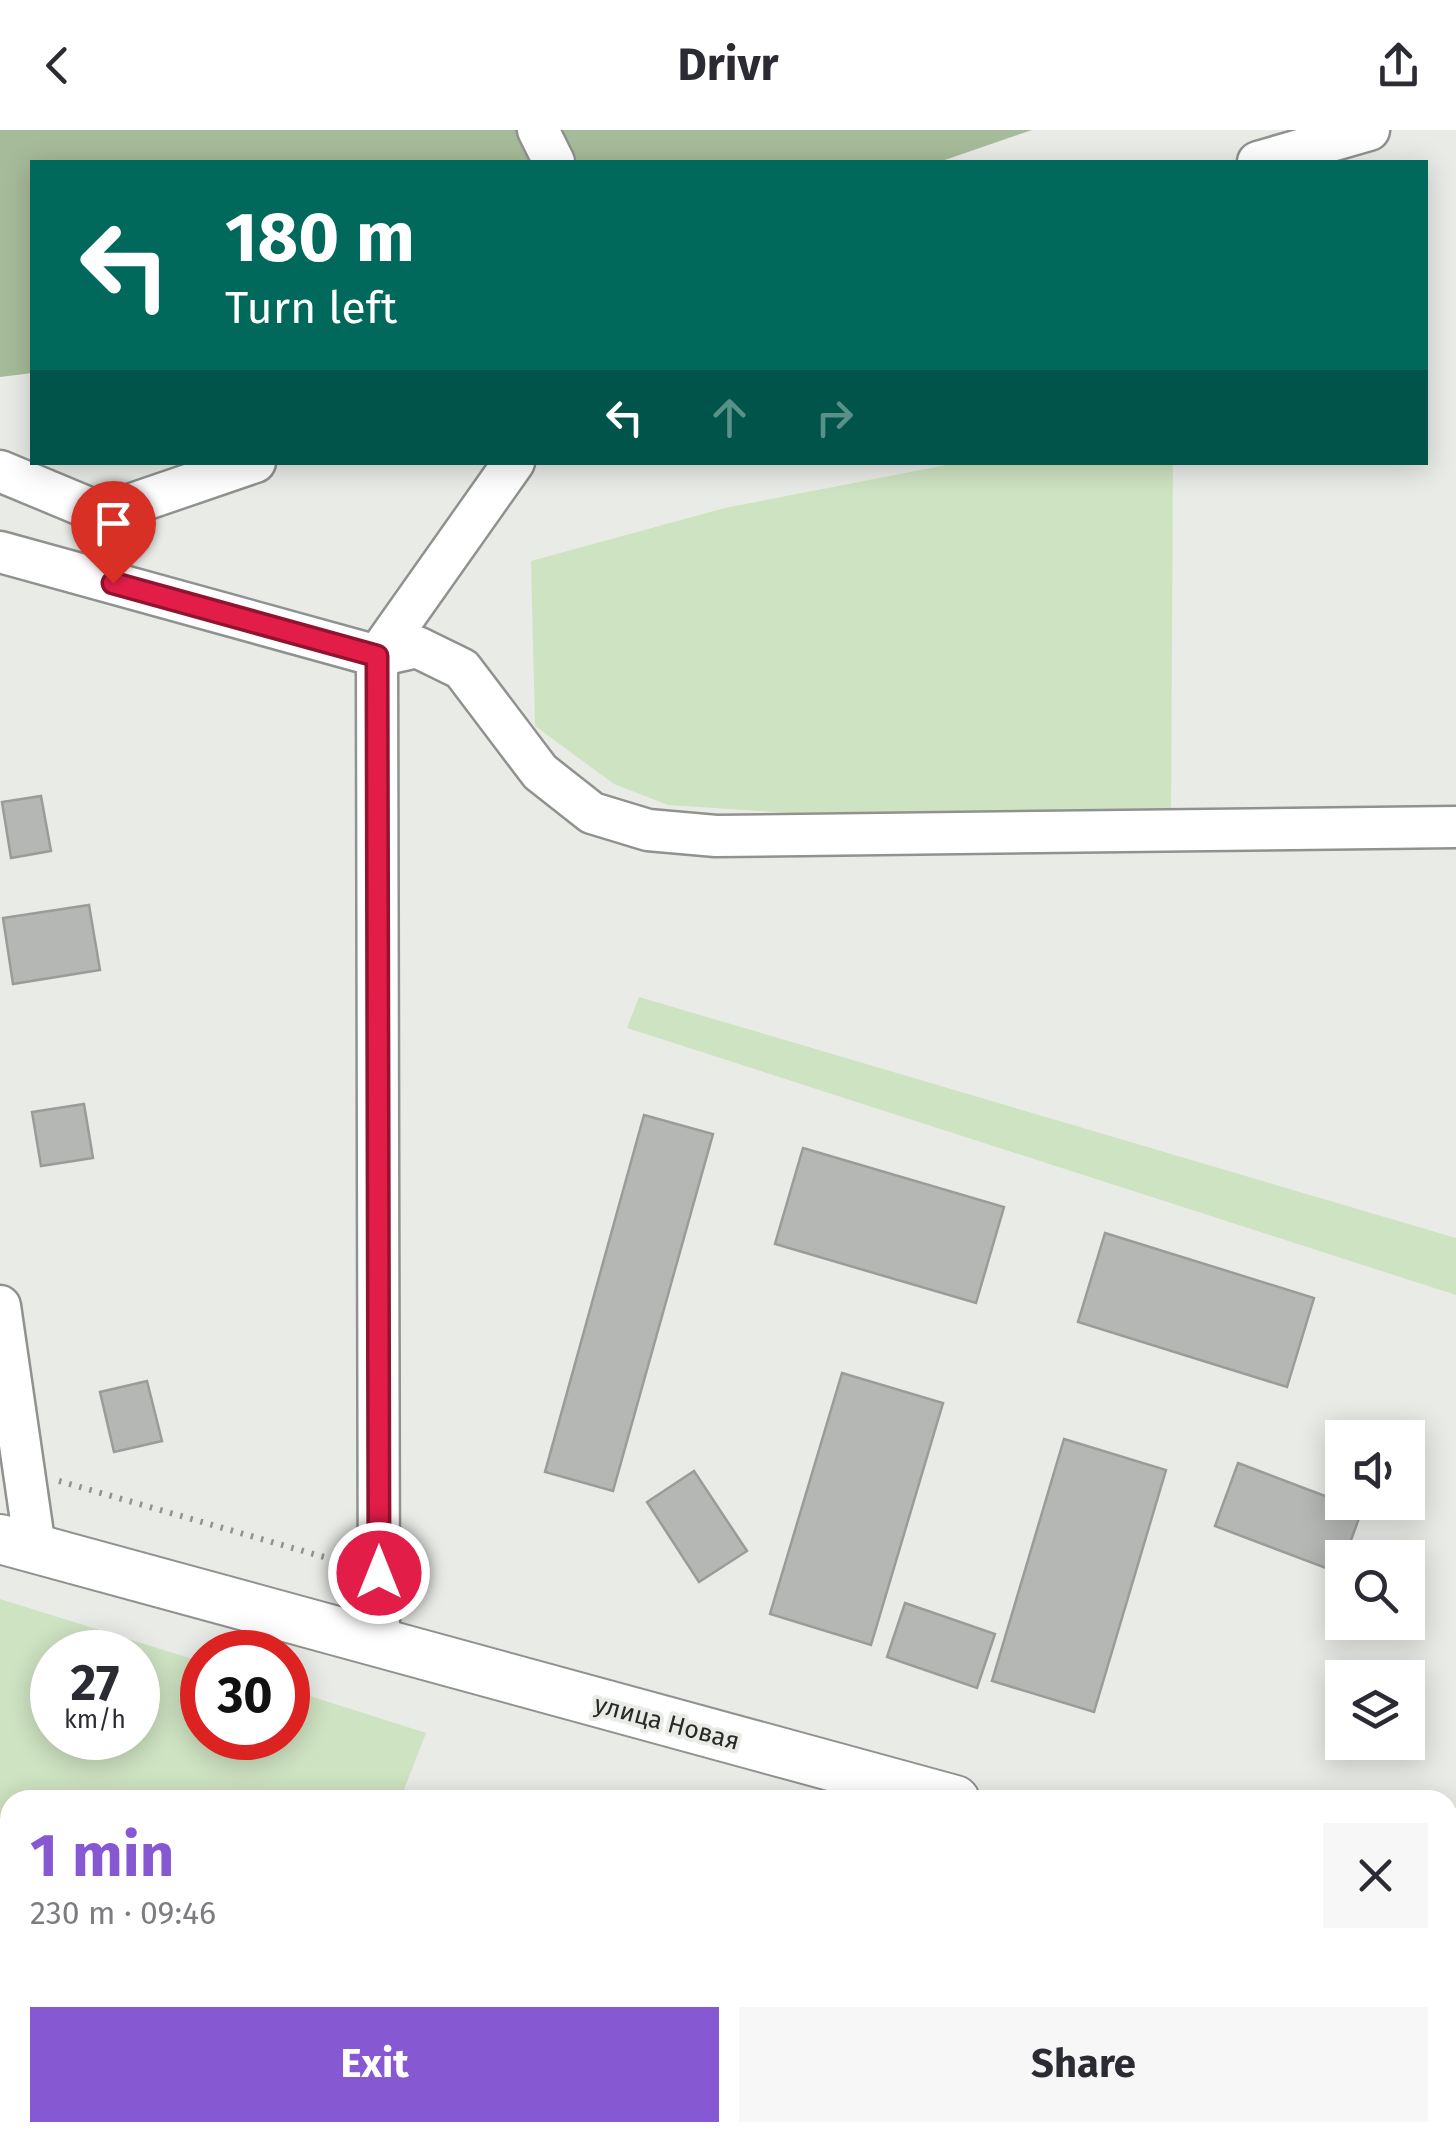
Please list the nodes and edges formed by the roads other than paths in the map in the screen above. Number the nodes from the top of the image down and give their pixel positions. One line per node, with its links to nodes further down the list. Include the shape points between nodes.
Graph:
1 (538, 130): 3 (street)
2 (1369, 130): 4 (street)
3 (553, 160)
4 (1265, 160)
5 (246, 465): 7 (street, via 102,514)
6 (512, 465): 9 (street)
7 (0, 471)
8 (0, 552): 9 (street)
9 (377, 656): 10 (street, via 417,646 462,669 540,772 592,813 648,830 716,836); 13 (street)
10 (1456, 827)
11 (0, 1306): 12 (street, via 24,1471)
12 (18, 1544): 13 (street, улица Новая)
13 (379, 1644): 14 (street, улица Новая)
14 (918, 1790)

